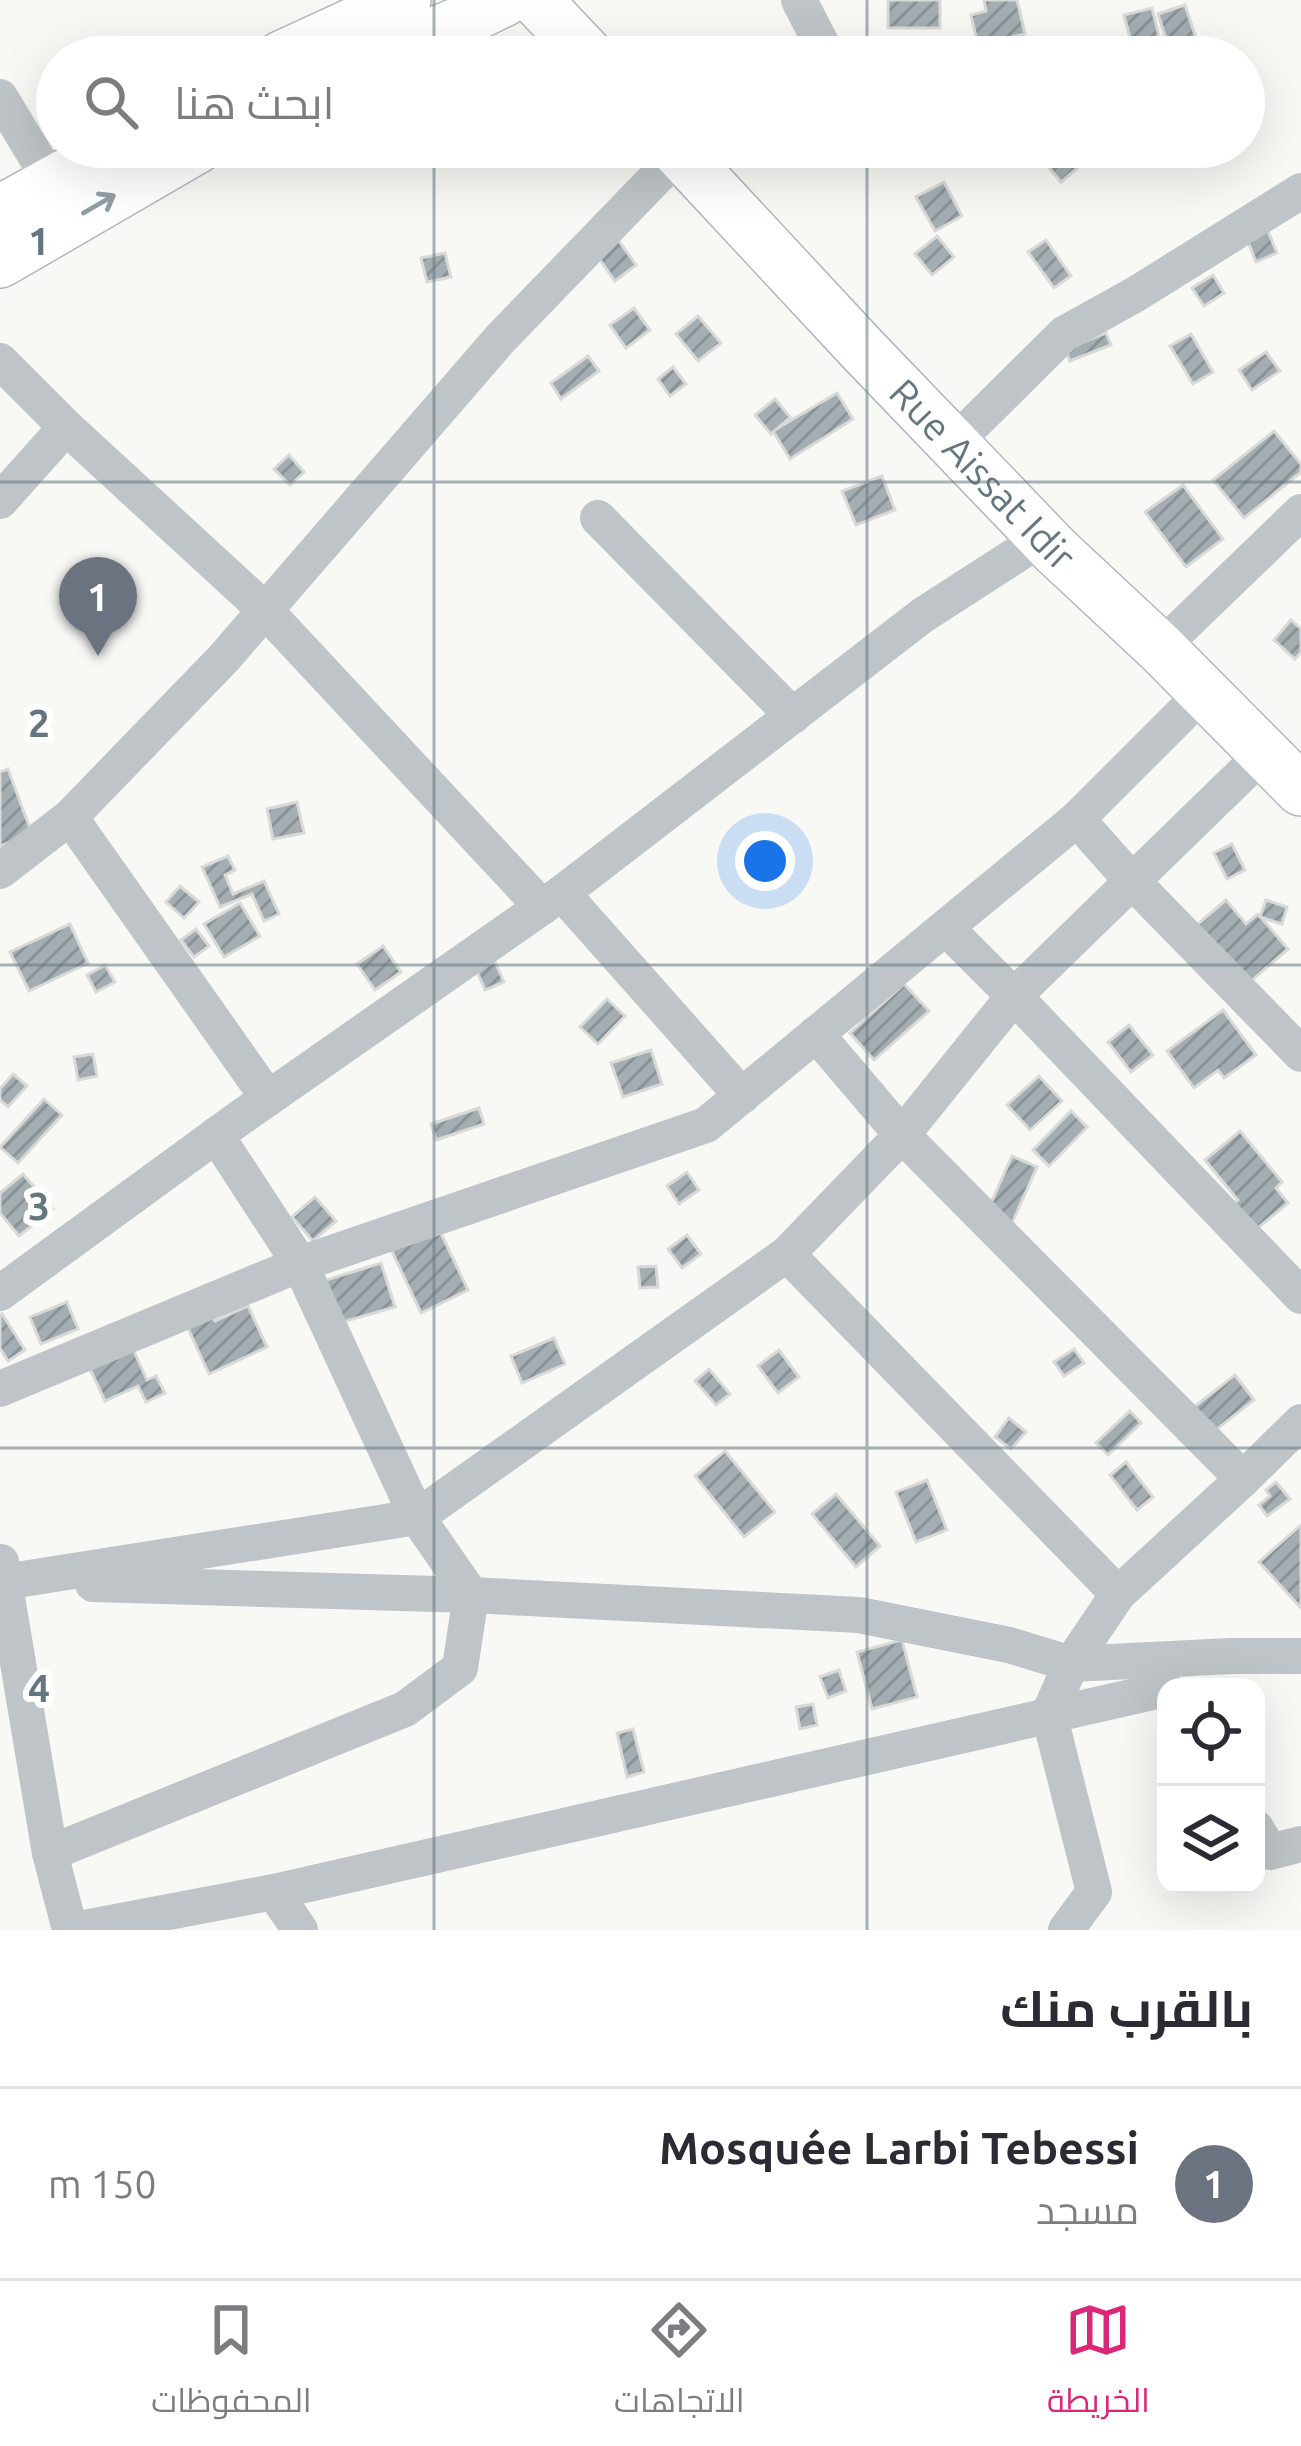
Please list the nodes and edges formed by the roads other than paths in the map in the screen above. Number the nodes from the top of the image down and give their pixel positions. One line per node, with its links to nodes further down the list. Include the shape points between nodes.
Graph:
1 (405, 0): 5 (street)
2 (505, 0): 6 (street)
3 (536, 0): 7 (street)
4 (799, 0): 8 (street)
5 (327, 36)
6 (427, 36)
7 (570, 36)
8 (817, 36)
9 (0, 97): 10 (street)
10 (10, 135): 11 (street)
11 (36, 165)
12 (39, 168): 17 (street)
13 (79, 168): 17 (street)
14 (162, 168): 20 (street, one-way to 14)
15 (660, 168): 28 (street)
16 (694, 168): 23 (street, Rue Aissat Idir)
17 (52, 183): 19 (street)
18 (1301, 191): 23 (street, via 1064,334)
19 (0, 212)
20 (0, 262)
21 (0, 361): 22 (street)
22 (66, 427): 24 (street); 28 (street)
23 (954, 443): 27 (street, Rue Aissat Idir)
24 (0, 501)
25 (1301, 512): 29 (street)
26 (598, 518): 31 (street)
27 (1044, 538): 29 (street, Rue Aissat Idir); 31 (street, via 923,615)
28 (264, 609): 33 (street); 37 (street)
29 (1160, 648): 30 (street, Rue Aissat Idir)
30 (1203, 693): 32 (street, Rue Aissat Idir); 34 (street)
31 (793, 716): 37 (street)
32 (1287, 767): 36 (street)
33 (70, 817): 35 (street); 43 (street)
34 (1076, 819): 36 (street); 38 (street)
35 (0, 871)
36 (1132, 881): 39 (street); 41 (street)
37 (552, 900): 42 (street); 43 (street)
38 (946, 928): 39 (street); 40 (street)
39 (1014, 996): 45 (street); 49 (street)
40 (816, 1034): 42 (street); 45 (street)
41 (1301, 1054)
42 (742, 1096): 47 (street, via 706,1125)
43 (268, 1098): 44 (street)
44 (216, 1135): 47 (street); 48 (street)
45 (902, 1135): 46 (street); 52 (street)
46 (787, 1254): 53 (street); 55 (street)
47 (300, 1264): 50 (street); 53 (street)
48 (0, 1294)
49 (1301, 1296)
50 (0, 1389)
51 (1301, 1422): 52 (street)
52 (1244, 1479): 55 (street)
53 (417, 1517): 54 (street); 56 (street)
54 (2, 1574): 56 (street); 65 (street)
55 (1118, 1594): 59 (street)
56 (471, 1595): 59 (street, via 859,1615); 65 (street, via 460,1668 405,1709)
57 (1231, 1656): 58 (street); 59 (street); 60 (street)
58 (1301, 1656)
59 (1071, 1664): 62 (street)
60 (1192, 1678)
61 (1157, 1691): 62 (street)
62 (1049, 1714): 66 (street); 69 (street, via 1094,1892)
63 (1265, 1843): 64 (street, via 1270,1852)
64 (1301, 1844)
65 (50, 1853): 67 (street)
66 (274, 1892): 67 (street); 68 (street)
67 (72, 1930)
68 (300, 1930)
69 (1066, 1930)

